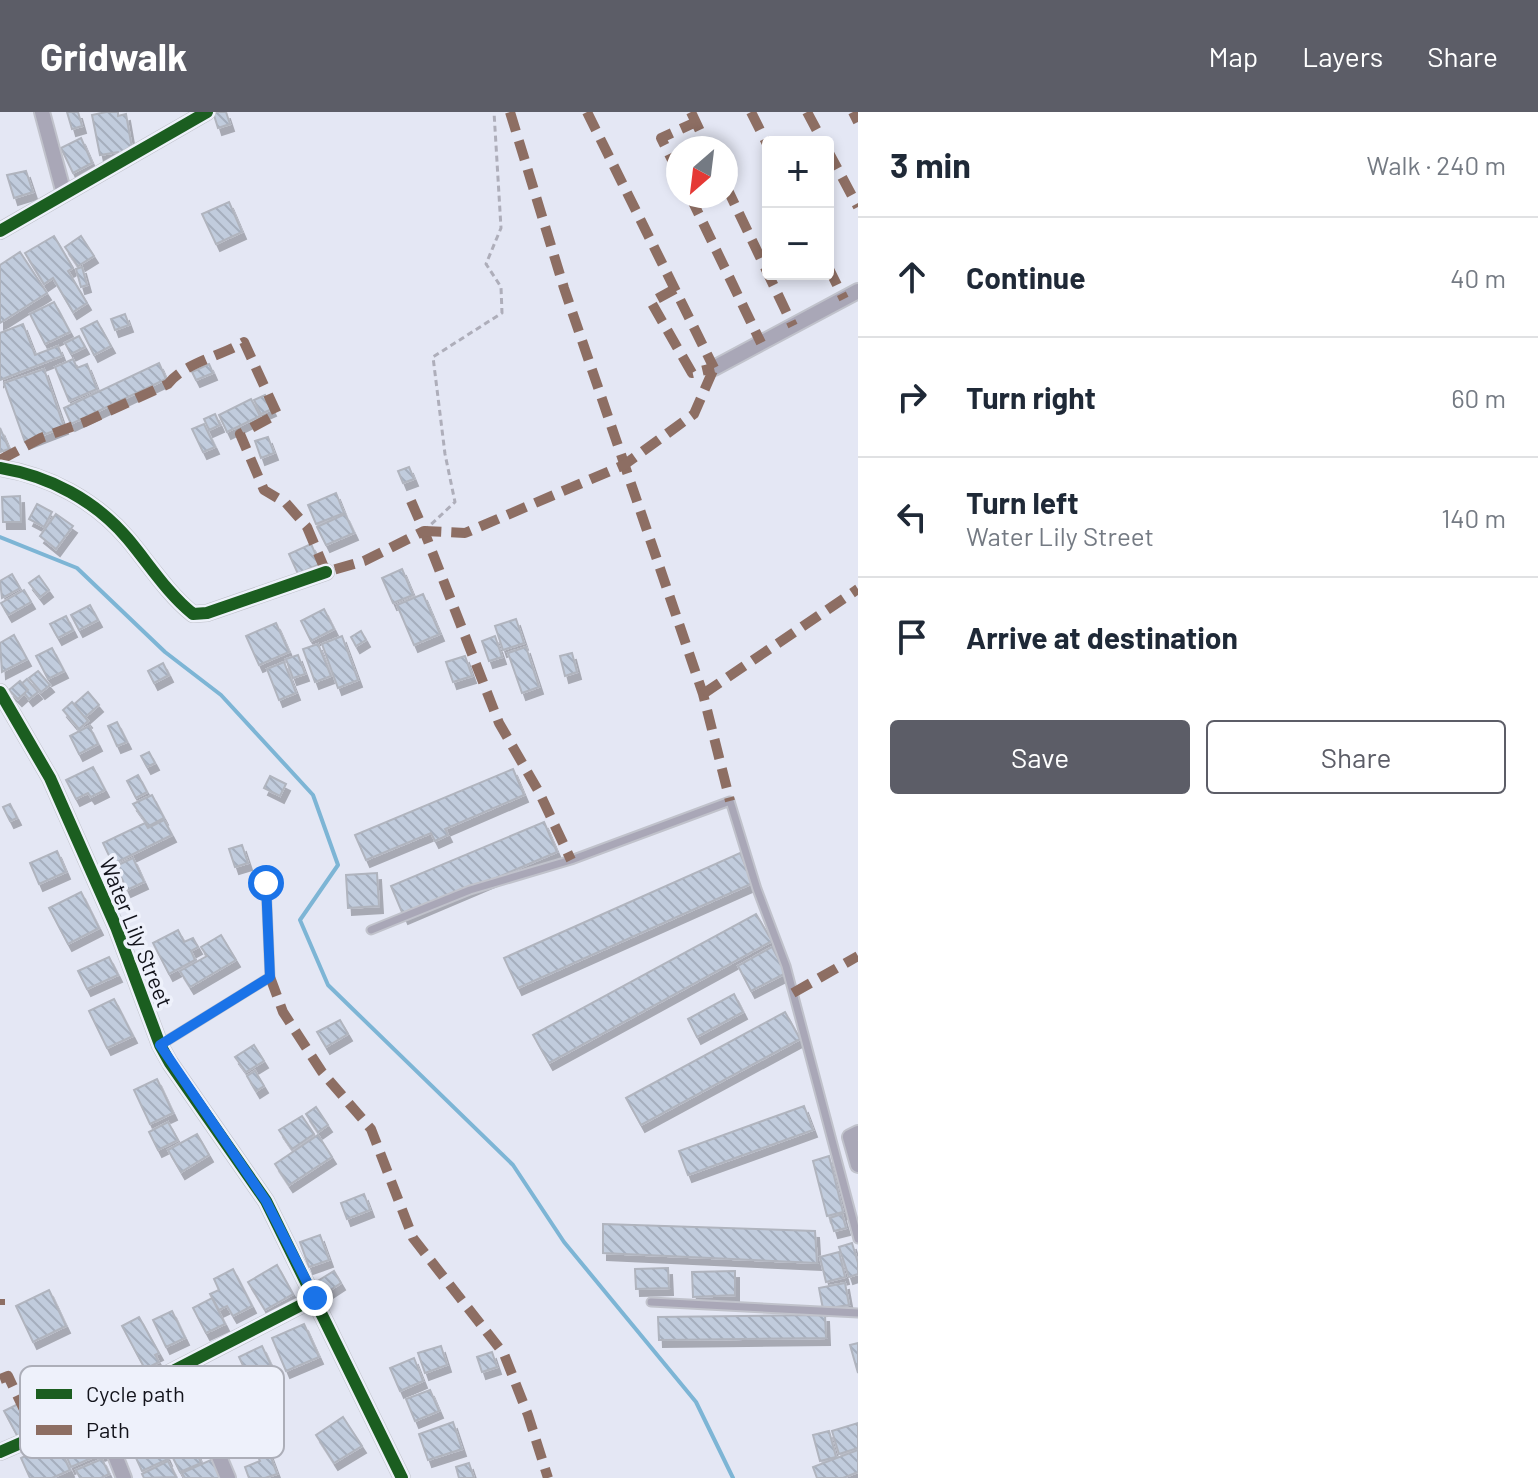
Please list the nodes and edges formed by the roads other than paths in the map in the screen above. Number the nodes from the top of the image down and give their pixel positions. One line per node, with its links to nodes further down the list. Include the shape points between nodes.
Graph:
1 (42, 112): 3 (street)
2 (207, 112): 3 (street)
3 (64, 194): 4 (street)
4 (0, 231)
5 (858, 291): 6 (street)
6 (714, 368)
7 (0, 468): 8 (street, via 63,488 99,509 193,614)
8 (326, 572)
9 (0, 692): 12 (street, Water Lily Street, via 50,778 116,927)
10 (266, 883): 12 (lane, via 270,977)
11 (371, 930): 15 (lane, via 470,890 571,860 730,801 786,966)
12 (160, 1045): 16 (street, Water Lily Street, via 266,1201)
13 (858, 1133): 14 (street, via 850,1137)
14 (858, 1165)
15 (858, 1239)
16 (315, 1298): 19 (street); 26 (street, Water Lily Street)
17 (651, 1302): 18 (lane)
18 (858, 1313)
19 (183, 1366)
20 (20, 1443): 21 (street)
21 (0, 1452)
22 (116, 1458): 24 (street)
23 (220, 1458): 25 (street)
24 (124, 1478)
25 (228, 1478)
26 (402, 1478)

